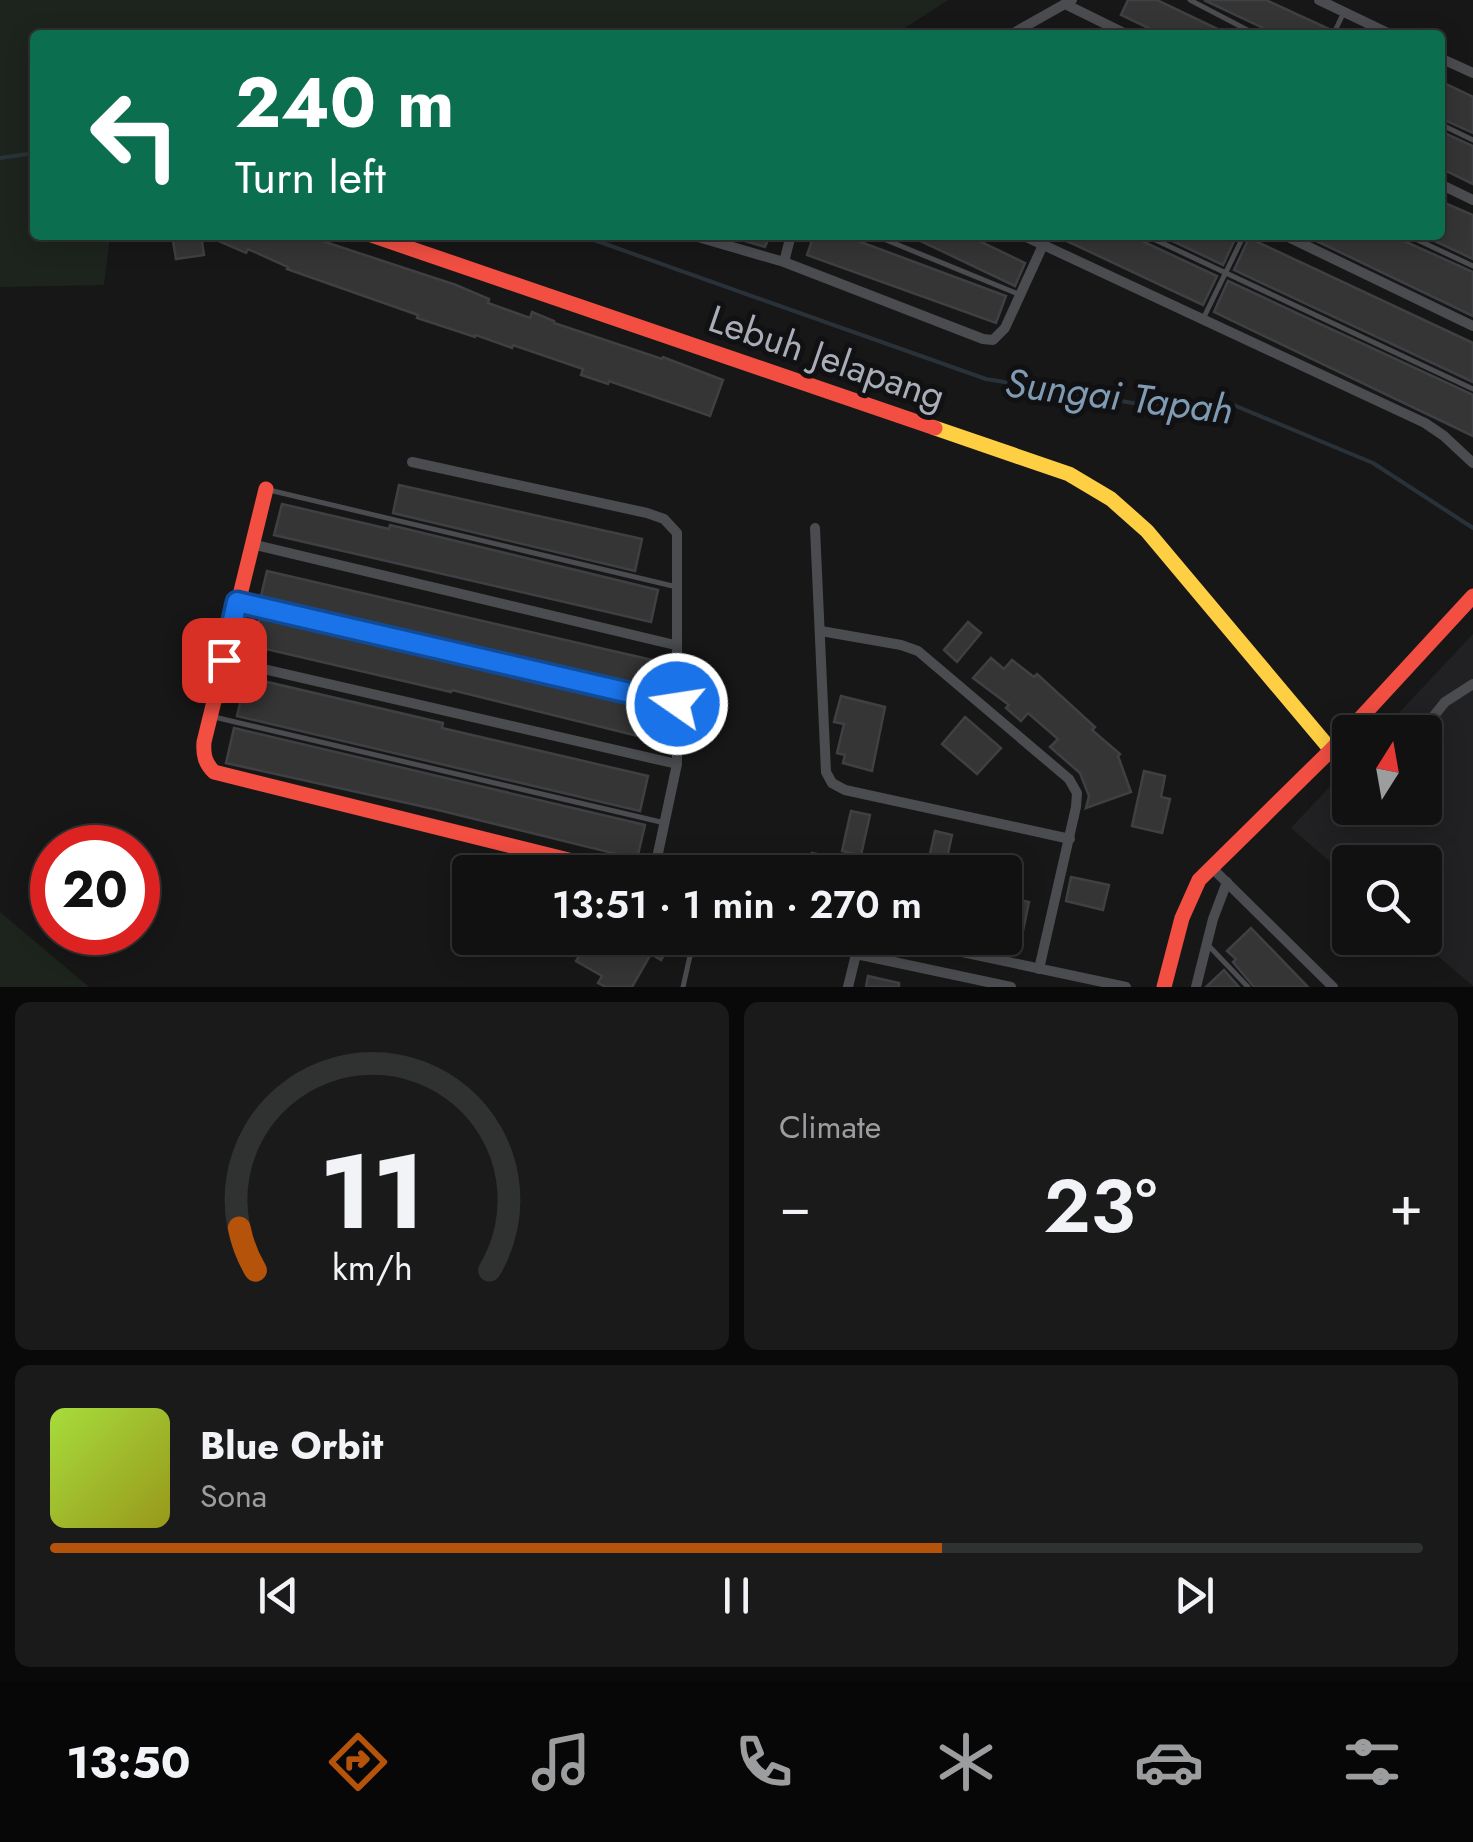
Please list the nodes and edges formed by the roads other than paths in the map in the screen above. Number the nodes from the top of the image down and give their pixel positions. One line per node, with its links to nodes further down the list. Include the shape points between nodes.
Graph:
1 (1190, 0): 7 (lane)
2 (1320, 0): 4 (street)
3 (1068, 2): 5 (street); 6 (street)
4 (1344, 12): 8 (lane); 9 (street)
5 (1019, 30)
6 (1119, 30)
7 (1247, 30)
8 (1335, 30)
9 (1382, 30)
10 (1445, 60): 11 (street)
11 (1473, 73)
12 (1445, 126): 13 (lane)
13 (1473, 140)
14 (1445, 186): 15 (street)
15 (1473, 200)
16 (386, 240): 48 (street, Lebuh Jelapang, via 1096,488 1147,531)
17 (708, 240): 26 (street)
18 (790, 240): 26 (street)
19 (886, 240): 29 (lane)
20 (1032, 240): 25 (street)
21 (1156, 240): 28 (lane)
22 (1242, 240): 28 (lane)
23 (1294, 240): 31 (street)
24 (1418, 240): 27 (lane)
25 (1043, 245): 29 (street); 30 (street)
26 (784, 262): 29 (street, via 982,339 1000,335)
27 (1473, 266)
28 (1227, 273): 30 (lane); 32 (lane)
29 (1021, 295)
30 (1202, 318): 34 (street, via 1424,423)
31 (1473, 326)
32 (1473, 389)
33 (412, 462): 38 (street, via 664,519 677,533)
34 (1473, 463)
35 (266, 489): 37 (street); 38 (lane)
36 (815, 528): 41 (street)
37 (251, 544): 40 (street); 42 (street)
38 (677, 587): 42 (street)
39 (1473, 596): 48 (street)
40 (237, 602): 43 (street); 45 (lane)
41 (821, 631): 51 (street, via 901,645 929,658 1069,780 1077,793); 51 (street, via 826,772 832,783)
42 (675, 645): 45 (street)
43 (224, 660): 47 (street); 49 (street)
44 (1473, 684): 46 (street)
45 (677, 704): 49 (street)
46 (1434, 715)
47 (211, 716): 50 (lane); 52 (street, via 202,754 214,772)
48 (1331, 750): 54 (street)
49 (677, 764): 50 (street)
50 (665, 823): 53 (street)
51 (1070, 838): 61 (street)
52 (549, 855)
53 (658, 855)
54 (1211, 867): 55 (street); 66 (street, via 1188,897)
55 (1227, 882): 56 (street); 69 (street)
56 (1206, 943): 67 (street); 68 (lane)
57 (690, 955): 62 (lane)
58 (856, 955): 63 (street)
59 (861, 955): 64 (street)
60 (974, 955): 61 (street)
61 (1039, 969): 65 (street)
62 (683, 987)
63 (848, 987)
64 (1011, 987)
65 (1126, 987)
66 (1164, 987)
67 (1196, 987)
68 (1248, 987)
69 (1334, 987)

